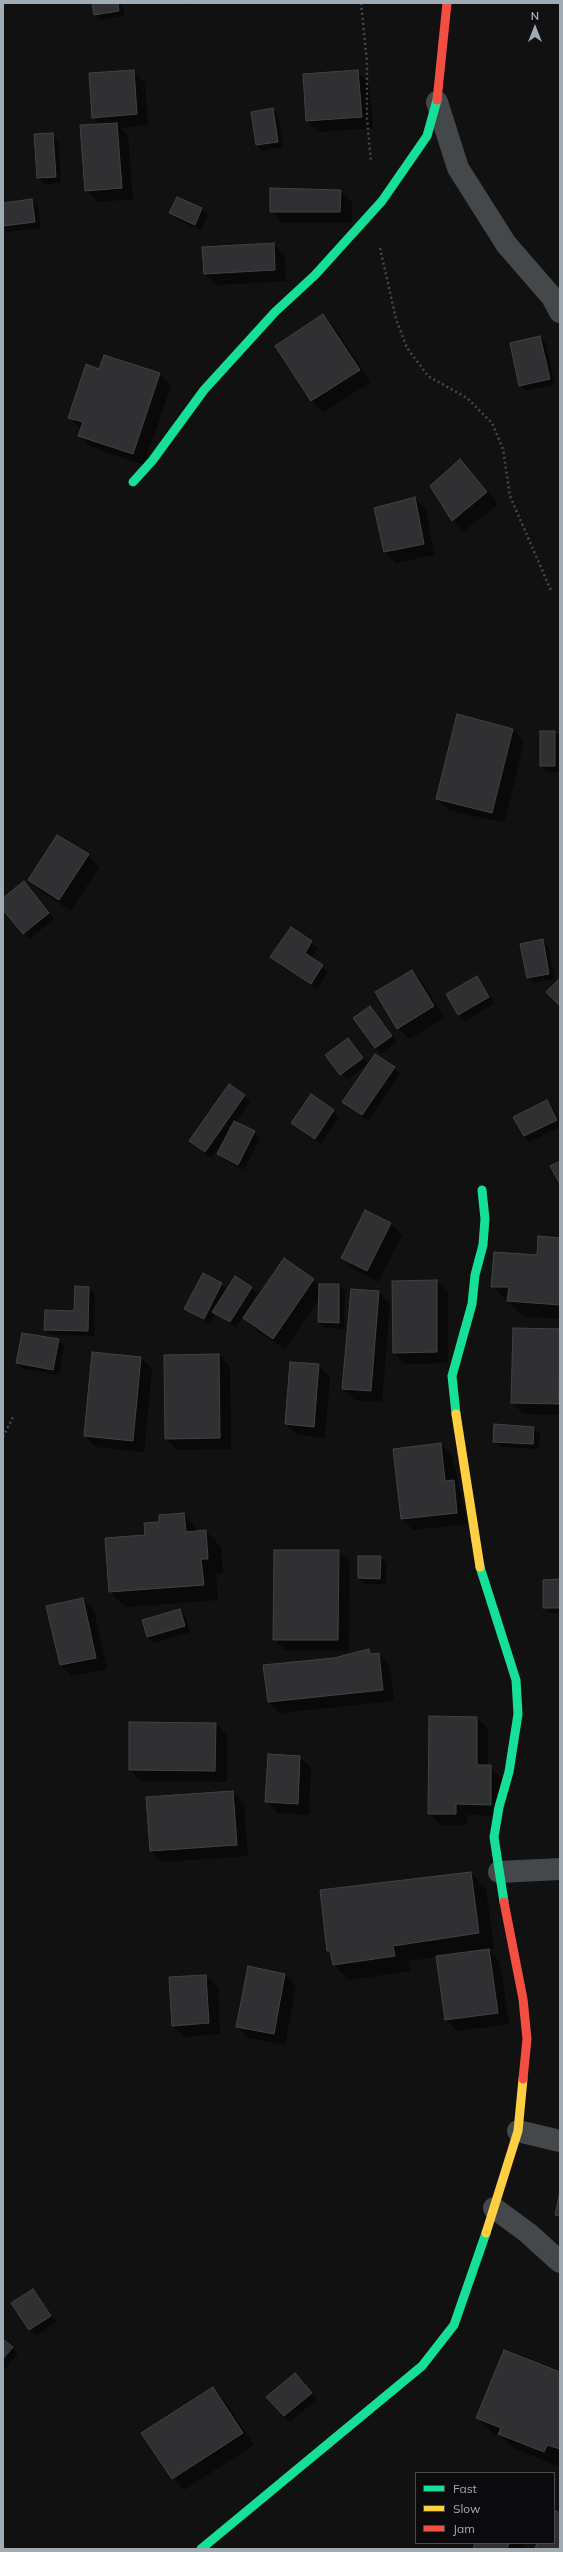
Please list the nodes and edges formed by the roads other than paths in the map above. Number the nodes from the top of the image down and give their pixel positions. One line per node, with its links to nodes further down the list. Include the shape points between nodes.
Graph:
1 (447, 3): 2 (street)
2 (437, 102): 3 (street, via 458,168 506,244 552,297); 4 (street, via 427,136 375,208 315,275 275,312 204,390 152,461)
3 (560, 312)
4 (133, 482)
5 (482, 1190): 7 (street, via 485,1219 483,1245 475,1275 472,1304 452,1376 461,1454 480,1565 516,1680 518,1714 509,1772 494,1837)
6 (560, 1869): 7 (street)
7 (499, 1872): 8 (street, via 523,1999 526,2039)
8 (518, 2131): 9 (street); 10 (street)
9 (560, 2141)
10 (494, 2208): 11 (street, via 528,2233); 12 (street, via 464,2303 454,2325 422,2366)
11 (560, 2262)
12 (202, 2549)

